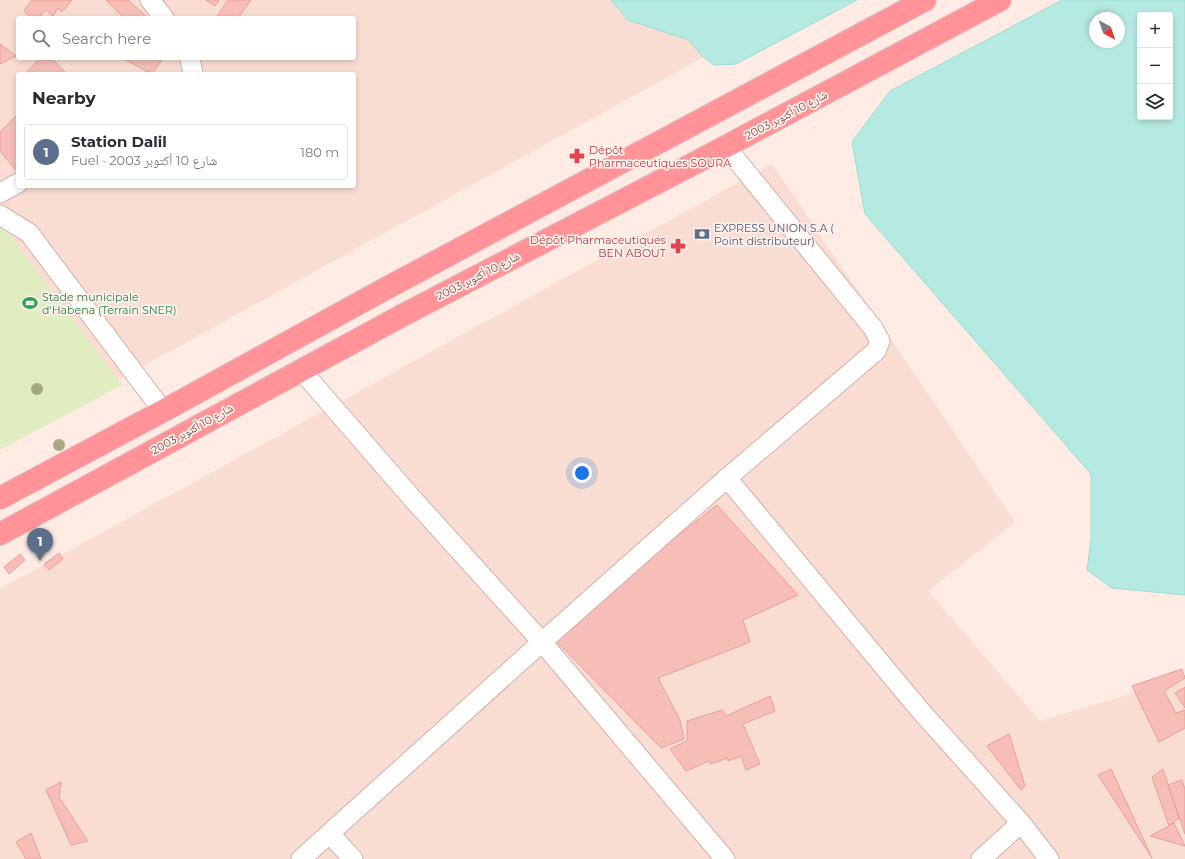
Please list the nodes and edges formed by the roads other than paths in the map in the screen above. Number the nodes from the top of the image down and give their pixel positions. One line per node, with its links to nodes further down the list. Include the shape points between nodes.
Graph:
1 (150, 0): 4 (street)
2 (925, 0): 12 (highway, via 383,290)
3 (1000, 0): 7 (highway, شارع 10 أكتوبر 2003)
4 (162, 16)
5 (190, 60): 6 (street)
6 (193, 72)
7 (726, 147): 11 (highway, شارع 10 أكتوبر 2003); 13 (street, via 873,328 880,341 876,351)
8 (16, 184): 9 (street)
9 (0, 193)
10 (0, 215): 12 (street, via 29,233)
11 (302, 370): 15 (highway, شارع 10 أكتوبر 2003); 16 (street, via 411,497)
12 (163, 411): 14 (highway)
13 (727, 478): 16 (street); 17 (street, via 918,709)
14 (0, 498)
15 (0, 534)
16 (542, 642): 18 (street); 21 (street)
17 (1021, 823): 22 (street); 23 (street)
18 (330, 834): 19 (street); 20 (street)
19 (301, 859)
20 (352, 859)
21 (725, 859)
22 (981, 859)
23 (1049, 859)

